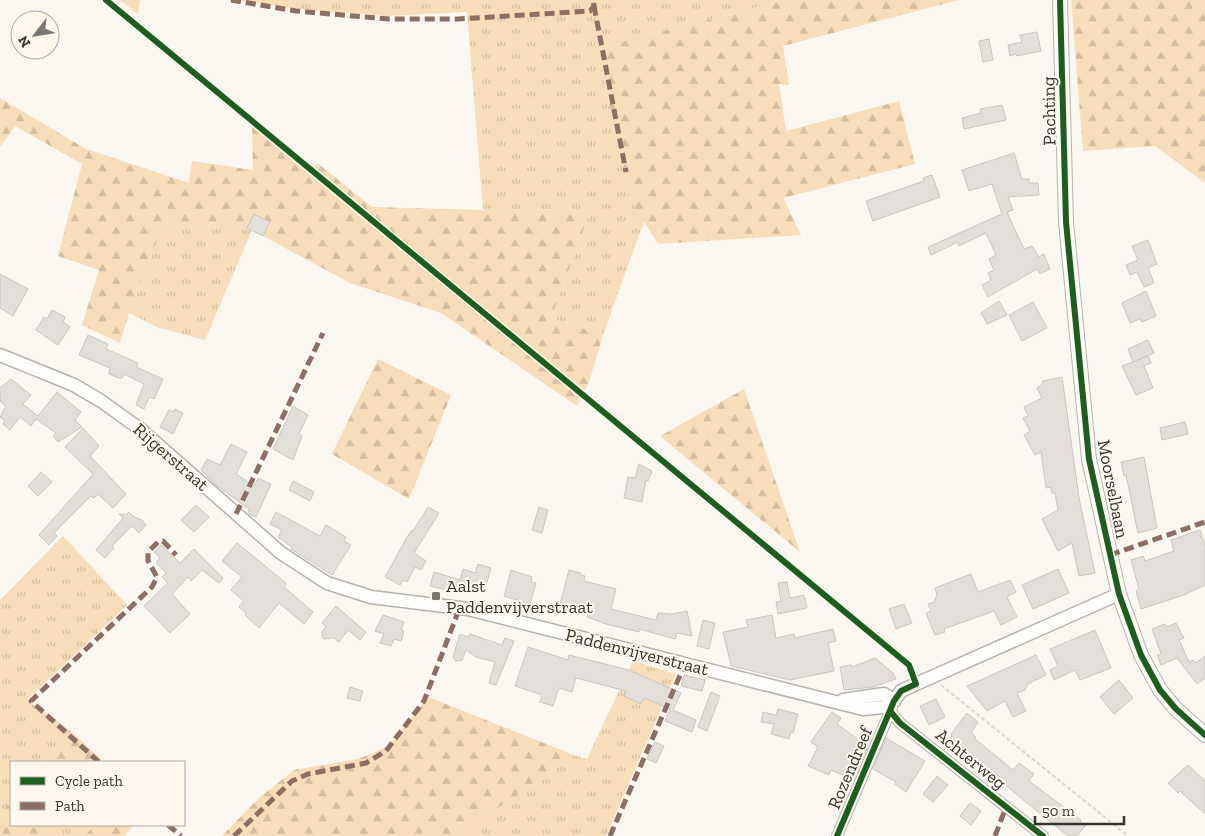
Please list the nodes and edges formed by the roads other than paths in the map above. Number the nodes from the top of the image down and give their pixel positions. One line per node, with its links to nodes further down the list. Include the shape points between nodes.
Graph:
1 (1060, 0): 2 (main road, Pachting)
2 (1066, 222): 5 (main road, Moorselbaan, via 1089,459)
3 (0, 355): 4 (street, Rijgerstraat, via 74,385 102,402 140,429 281,553)
4 (326, 583): 6 (street, Paddenvijverstraat, via 371,597 468,609 830,701 884,694)
5 (1119, 594): 6 (street, via 901,691); 7 (main road, Moorselbaan, via 1141,655 1160,690 1176,710)
6 (892, 706): 8 (street, Rozendreef); 9 (street, Achterweg, via 900,723)
7 (1205, 735)
8 (837, 836)
9 (1042, 836)

